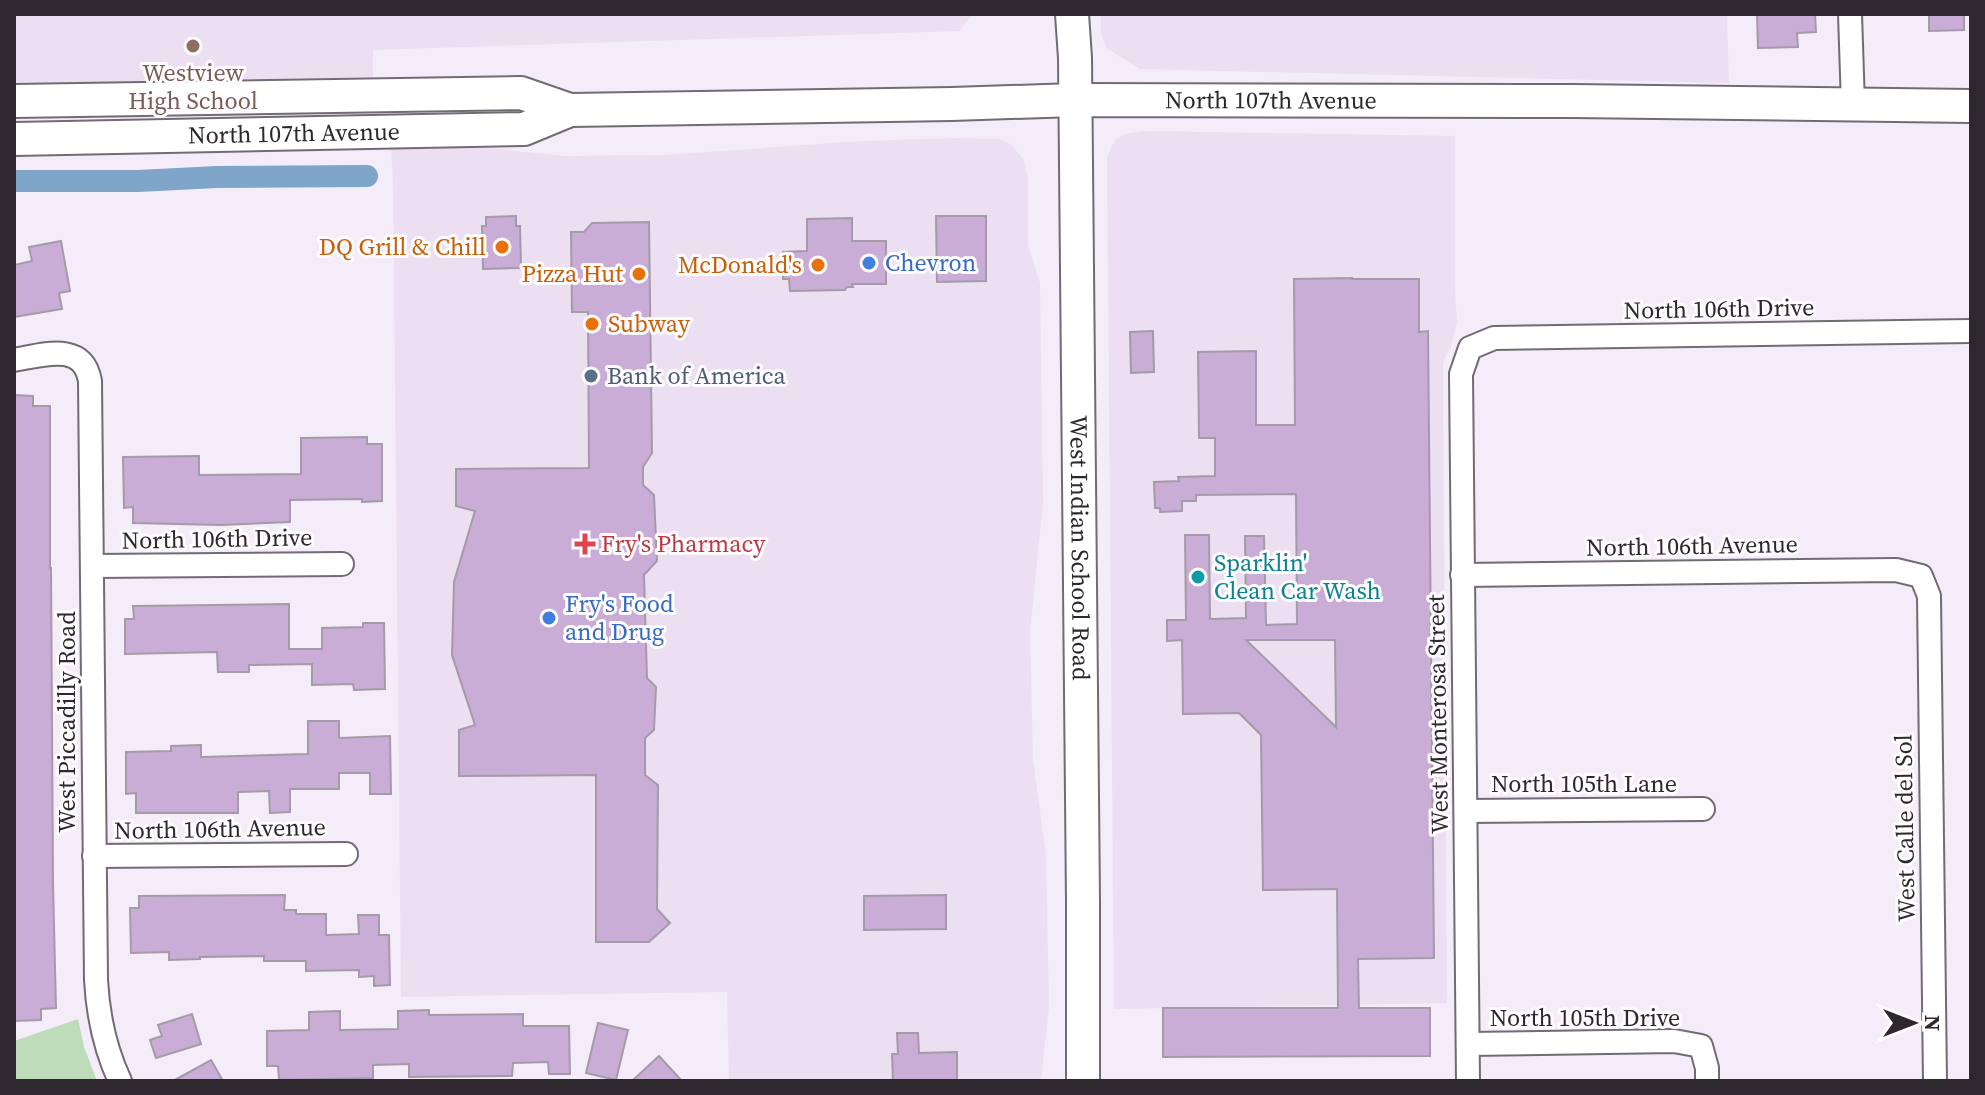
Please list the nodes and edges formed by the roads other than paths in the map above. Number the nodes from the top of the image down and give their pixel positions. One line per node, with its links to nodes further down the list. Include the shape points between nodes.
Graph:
1 (1072, 14): 3 (main road, West Indian School Road)
2 (1850, 14): 5 (street)
3 (1075, 100): 5 (main road, North 107th Avenue); 7 (main road, North 107th Avenue); 22 (main road, West Indian School Road)
4 (14, 101): 7 (main road, North 107th Avenue, via 521,93)
5 (1853, 105): 6 (main road, North 107th Avenue)
6 (1971, 106)
7 (570, 110): 8 (main road, North 107th Avenue, via 524,129)
8 (14, 139)
9 (1971, 331): 10 (street, North 106th Drive, via 1494,338)
10 (1470, 348): 14 (street, West Monterosa Street, via 1461,374)
11 (14, 360): 13 (street, West Piccadilly Road, via 74,356 88,374)
12 (342, 564): 13 (street, North 106th Drive)
13 (92, 566): 19 (street, West Piccadilly Road)
14 (1462, 575): 15 (street, North 106th Avenue, via 1896,570); 17 (street, West Monterosa Street)
15 (1921, 576): 25 (street, West Calle del Sol, via 1929,596)
16 (1703, 809): 17 (street, North 105th Lane)
17 (1466, 811): 20 (street, West Monterosa Street)
18 (346, 854): 19 (street, North 106th Avenue)
19 (94, 856): 21 (street, West Piccadilly Road, via 97,997 105,1044)
20 (1468, 1044): 23 (street, West Monterosa Street); 24 (street, North 105th Drive, via 1674,1041 1701,1046)
21 (120, 1081)
22 (1083, 1081)
23 (1468, 1081)
24 (1707, 1081)
25 (1935, 1081)

